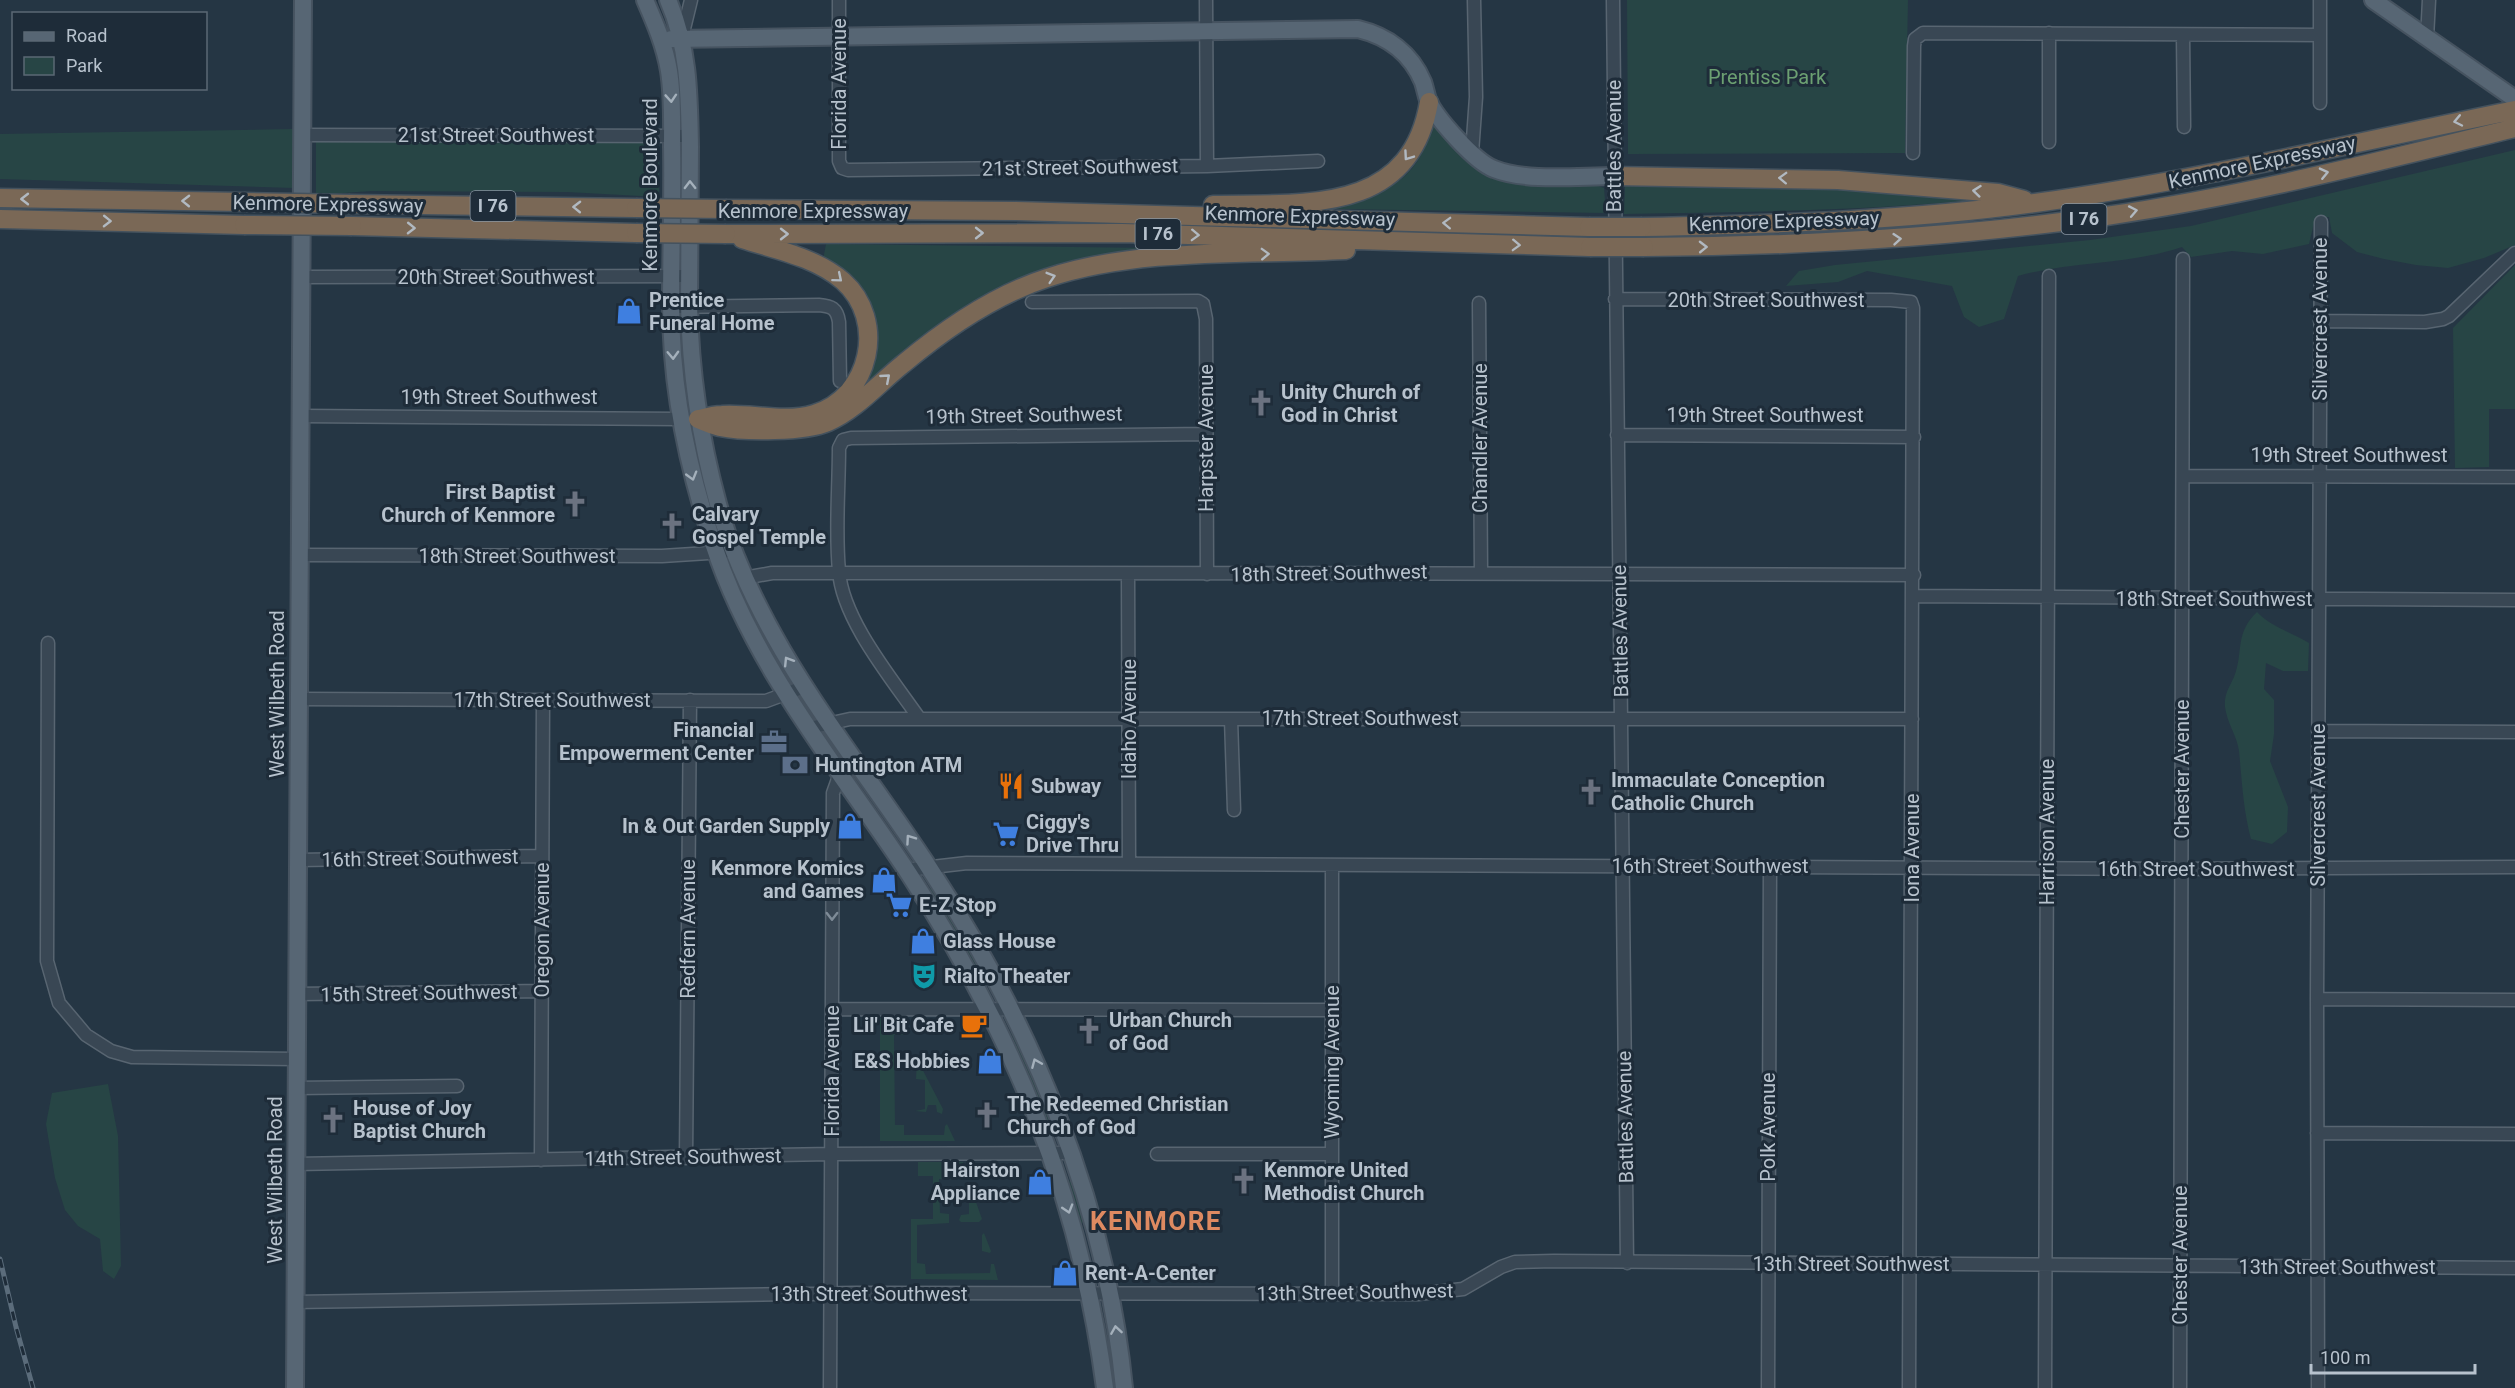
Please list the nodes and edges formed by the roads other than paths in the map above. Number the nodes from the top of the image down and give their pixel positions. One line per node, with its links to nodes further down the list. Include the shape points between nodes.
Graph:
1 (303, 0): 26 (main road, West Wilbeth Road)
2 (645, 0): 19 (main road, Kenmore Boulevard)
3 (668, 0): 17 (main road, Kenmore Boulevard)
4 (691, 0): 17 (street)
5 (839, 0): 14 (street, Florida Avenue)
6 (1206, 0): 12 (street)
7 (1474, 0): 30 (street, via 1476,98)
8 (1613, 0): 35 (street, Battles Avenue)
9 (2320, 0): 16 (street)
10 (2373, 0): 18 (main road)
11 (2429, 0): 18 (street)
12 (1206, 31): 14 (main road); 21 (main road, via 1358,28 1374,33 1399,48 1409,60 1423,82); 33 (street)
13 (2049, 33): 15 (street); 29 (street); 31 (street, via 1926,33 1915,39)
14 (839, 35): 17 (main road); 34 (street, Florida Avenue)
15 (2183, 35): 16 (street); 24 (street)
16 (2320, 35): 22 (street)
17 (682, 37): 19 (main road); 28 (main road, Kenmore Boulevard)
18 (2427, 38): 20 (main road)
19 (662, 40): 27 (main road, Kenmore Boulevard, one-way to 27, via 669,70)
20 (2515, 99)
21 (1429, 102): 30 (main road); 38 (highway, one-way to 38, via 1418,140 1403,163 1384,181 1350,194 1318,201)
22 (2320, 103)
23 (2515, 110): 37 (highway, Kenmore Expressway / I 76, one-way to 37, via 2134,187)
24 (2184, 127)
25 (2515, 128): 42 (highway, Kenmore Expressway / I 76, one-way to 25, bridge, via 1644,248 1765,246 2010,228 2221,196)
26 (302, 135): 27 (street, 21st Street Southwest); 48 (main road, West Wilbeth Road)
27 (672, 136): 28 (street, 21st Street Southwest); 45 (main road, Kenmore Boulevard)
28 (690, 136): 46 (main road, Kenmore Boulevard, one-way to 28)
29 (2049, 142)
30 (1472, 153): 35 (main road, via 1505,173)
31 (1913, 153)
32 (1318, 161): 33 (street, 21st Street Southwest)
33 (1207, 166): 34 (street, 21st Street Southwest)
34 (842, 168)
35 (1614, 176): 37 (highway, one-way to 35, via 1998,193 1910,184); 49 (street, Battles Avenue)
36 (0, 198): 38 (highway, Kenmore Expressway / I 76, one-way to 36, bridge)
37 (2034, 203): 38 (highway, Kenmore Expressway / I 76, one-way to 38, bridge, via 1862,220 1642,227)
38 (1016, 211)
39 (0, 219): 41 (highway, Kenmore Expressway / I 76, one-way to 41, bridge)
40 (2321, 222): 55 (street, Silvercrest Avenue)
41 (726, 234): 42 (highway, Kenmore Expressway / I 76, one-way to 42, via 1122,233); 59 (highway, one-way to 59, via 808,260 845,282 862,310 867,349 858,379 848,395 831,407 813,414 785,417 721,415)
42 (1474, 243): 59 (highway, one-way to 42, via 720,427 774,430 806,429 828,422 974,312 1026,285 1073,271 1175,256)
43 (2515, 253): 55 (street, via 2443,319)
44 (2183, 259): 63 (street, Chester Avenue)
45 (671, 276): 46 (street, 20th Street Southwest); 48 (street, 20th Street Southwest); 53 (main road, Kenmore Boulevard)
46 (690, 276): 52 (main road, Kenmore Boulevard)
47 (2049, 276): 77 (street, Harrison Avenue)
48 (302, 277): 57 (main road, West Wilbeth Road)
49 (1615, 299): 54 (street, 20th Street Southwest, via 1891,300 1911,302); 61 (street, Battles Avenue)
50 (1032, 302): 60 (street, Harpster Avenue, via 1203,303)
51 (1479, 303): 69 (street, Chandler Avenue)
52 (689, 306): 53 (street); 56 (street, via 834,308 839,322); 59 (main road, Kenmore Boulevard)
53 (671, 307): 58 (main road, Kenmore Boulevard, one-way to 58)
54 (1914, 308): 62 (street, Iona Avenue)
55 (2320, 321): 64 (street, Silvercrest Avenue)
56 (840, 381)
57 (301, 416): 58 (street, 19th Street Southwest); 68 (main road, West Wilbeth Road)
58 (680, 419): 59 (main road, 19th Street Southwest); 67 (main road, Kenmore Boulevard, one-way to 67, via 690,470)
59 (698, 419): 66 (main road, Kenmore Boulevard, via 719,509)
60 (1206, 434): 70 (street, 19th Street Southwest, via 843,440 839,448); 73 (street, Harpster Avenue)
61 (1617, 435): 62 (street, 19th Street Southwest); 71 (street, Battles Avenue)
62 (1914, 437): 74 (street, Iona Avenue)
63 (2183, 476): 64 (street, 19th Street Southwest); 78 (street, Chester Avenue)
64 (2320, 476): 65 (street, 19th Street Southwest); 79 (street, Silvercrest Avenue)
65 (2515, 477)
66 (735, 551): 67 (street, 18th Street Southwest); 75 (main road, Kenmore Boulevard)
67 (716, 552): 68 (street, 18th Street Southwest, via 662,556); 83 (main road, Kenmore Boulevard, via 741,614)
68 (299, 555): 84 (main road, West Wilbeth Road)
69 (1481, 572): 71 (street, 18th Street Southwest); 73 (street, 18th Street Southwest)
70 (838, 573): 72 (street, 18th Street Southwest); 75 (street, 18th Street Southwest, via 772,573); 87 (street, via 849,608 869,646)
71 (1619, 573): 74 (street, 18th Street Southwest); 88 (street, Battles Avenue)
72 (1128, 574): 73 (street, 18th Street Southwest); 89 (street, Idaho Avenue)
73 (1207, 574)
74 (1914, 575): 76 (street, Iona Avenue)
75 (744, 578): 82 (main road, Kenmore Boulevard, one-way to 75)
76 (1913, 596): 77 (street, 18th Street Southwest); 91 (street, Iona Avenue)
77 (2048, 598): 78 (street, 18th Street Southwest); 108 (street, Harrison Avenue)
78 (2182, 598): 79 (street, 18th Street Southwest); 109 (street, Chester Avenue)
79 (2319, 599): 80 (street, 18th Street Southwest); 94 (street, Silvercrest Avenue)
80 (2515, 600)
81 (48, 643): 120 (street, via 47,961 58,1003 86,1035 111,1051 132,1058)
82 (804, 687): 83 (street, 17th Street Southwest); 92 (main road, Kenmore Boulevard)
83 (786, 694): 86 (street, 17th Street Southwest, via 766,700); 93 (main road, Kenmore Boulevard)
84 (298, 699): 85 (street, 17th Street Southwest); 100 (main road, West Wilbeth Road)
85 (543, 700): 86 (street, 17th Street Southwest); 99 (street, Oregon Avenue)
86 (690, 700): 130 (street, Redfern Avenue)
87 (919, 718): 89 (street, 17th Street Southwest); 92 (street, 17th Street Southwest)
88 (1621, 718): 90 (street, 17th Street Southwest); 91 (street, 17th Street Southwest); 104 (street, Battles Avenue)
89 (1128, 719): 90 (street, 17th Street Southwest); 101 (street, Idaho Avenue)
90 (1231, 719): 98 (street)
91 (1912, 719): 106 (street, Iona Avenue)
92 (828, 723): 93 (street, 17th Street Southwest); 96 (main road, Kenmore Boulevard)
93 (809, 728): 97 (main road, Kenmore Boulevard)
94 (2318, 731): 95 (street); 110 (street, Silvercrest Avenue)
95 (2515, 732)
96 (857, 764): 97 (street); 103 (main road, Kenmore Boulevard, one-way to 96)
97 (842, 776): 111 (main road, Kenmore Boulevard); 118 (street, Florida Avenue, one-way to 118, via 832,793)
98 (1234, 810)
99 (542, 856): 100 (street, 16th Street Southwest); 112 (street, Oregon Avenue)
100 (298, 860): 113 (main road, West Wilbeth Road)
101 (1129, 864): 102 (street, 16th Street Southwest); 103 (street, 16th Street Southwest)
102 (1332, 865): 104 (street, 16th Street Southwest); 119 (street, Wyoming Avenue)
103 (928, 866): 111 (street, 16th Street Southwest); 117 (main road, Kenmore Boulevard)
104 (1622, 866): 105 (street, 16th Street Southwest); 133 (street, Battles Avenue)
105 (1770, 867): 106 (street, 16th Street Southwest); 134 (street, Polk Avenue)
106 (1912, 867): 108 (street, 16th Street Southwest); 135 (street, Iona Avenue)
107 (2515, 867): 110 (street, 16th Street Southwest)
108 (2047, 868): 109 (street, 16th Street Southwest); 136 (street, Harrison Avenue)
109 (2181, 869): 110 (street, 16th Street Southwest); 137 (street, Chester Avenue)
110 (2318, 869): 114 (street, Silvercrest Avenue)
111 (906, 870): 116 (main road, Kenmore Boulevard)
112 (542, 991): 113 (street, 15th Street Southwest); 131 (street, Oregon Avenue)
113 (297, 994): 120 (main road, West Wilbeth Road)
114 (2317, 999): 115 (street); 123 (street, Silvercrest Avenue)
115 (2515, 1000)
116 (989, 1008): 117 (street); 118 (street); 125 (main road, Kenmore Boulevard)
117 (1010, 1008): 119 (street); 126 (main road, Kenmore Boulevard, one-way to 117, via 1037,1064)
118 (832, 1009): 127 (street, Florida Avenue)
119 (1332, 1010): 129 (street, Wyoming Avenue)
120 (297, 1059): 122 (main road, West Wilbeth Road)
121 (458, 1086): 122 (street)
122 (296, 1088): 132 (main road, West Wilbeth Road)
123 (2317, 1133): 124 (street); 138 (street, Silvercrest Avenue)
124 (2515, 1134)
125 (1051, 1153): 126 (street, 14th Street Southwest); 127 (street, 14th Street Southwest); 142 (main road, Kenmore Boulevard, one-way to 142)
126 (1070, 1153): 140 (main road, Kenmore Boulevard)
127 (831, 1154): 130 (street, 14th Street Southwest); 141 (street, Florida Avenue)
128 (1157, 1154): 129 (street)
129 (1331, 1154): 143 (street, Wyoming Avenue)
130 (686, 1158): 131 (street, 14th Street Southwest)
131 (541, 1160): 132 (street, 14th Street Southwest)
132 (296, 1164): 144 (main road, West Wilbeth Road)
133 (1627, 1263): 134 (street, 13th Street Southwest); 143 (street, 13th Street Southwest, via 1515,1262 1456,1291)
134 (1768, 1264): 135 (street, 13th Street Southwest); 149 (street, Polk Avenue)
135 (1910, 1264): 136 (street, 13th Street Southwest); 150 (street, Iona Avenue)
136 (2045, 1265): 137 (street, 13th Street Southwest); 151 (street, Harrison Avenue)
137 (2180, 1266): 138 (street, 13th Street Southwest); 152 (street, Chester Avenue)
138 (2318, 1266): 139 (street, 13th Street Southwest); 153 (street, Silvercrest Avenue)
139 (2515, 1268)
140 (1109, 1292): 142 (street, 13th Street Southwest); 143 (street, 13th Street Southwest); 148 (main road, Kenmore Boulevard, one-way to 140)
141 (830, 1293): 142 (street, 13th Street Southwest); 144 (street, 13th Street Southwest); 146 (street, Florida Avenue)
142 (1090, 1293): 147 (main road, Kenmore Boulevard)
143 (1332, 1294)
144 (295, 1302): 145 (main road, West Wilbeth Road)
145 (295, 1388)
146 (830, 1388)
147 (1105, 1388)
148 (1124, 1388)
149 (1768, 1388)
150 (1909, 1388)
151 (2045, 1388)
152 (2180, 1388)
153 (2318, 1388)

